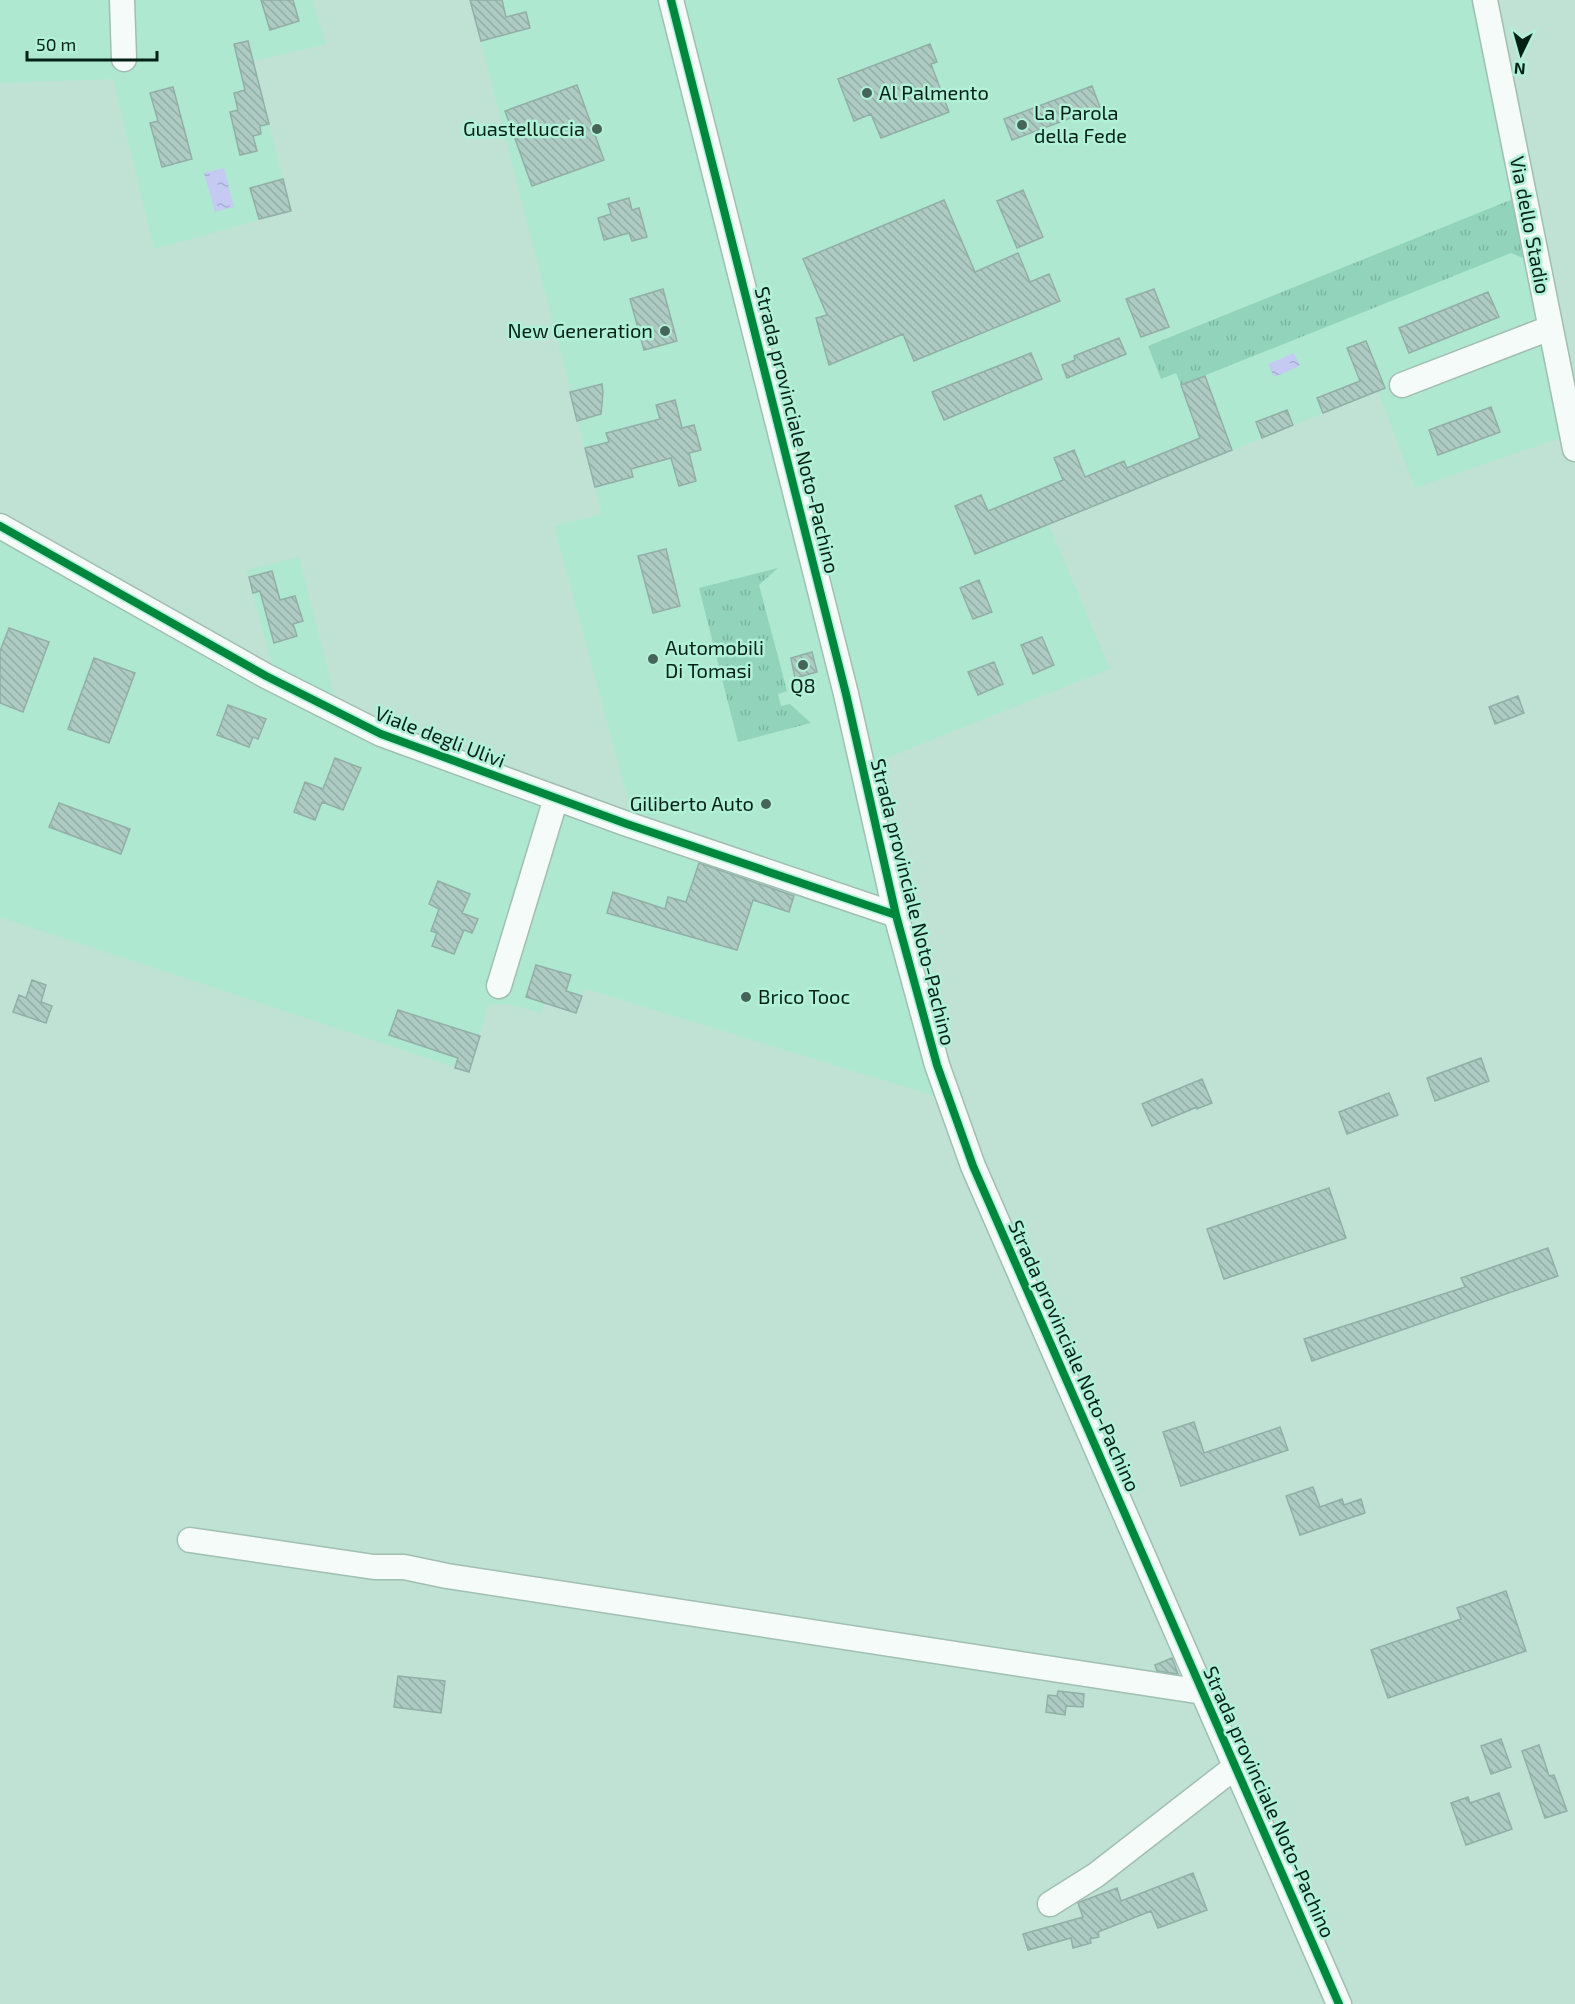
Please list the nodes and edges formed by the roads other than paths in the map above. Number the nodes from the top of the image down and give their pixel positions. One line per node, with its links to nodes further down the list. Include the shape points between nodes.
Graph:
1 (122, 0): 4 (street)
2 (671, 0): 10 (street, Strada provinciale Noto-Pachino, via 846,693)
3 (1485, 0): 5 (street, Via dello Stadio)
4 (124, 59)
5 (1550, 328): 6 (street); 7 (street, Via dello Stadio)
6 (1402, 385)
7 (1575, 449)
8 (0, 526): 9 (street, Viale degli Ulivi, via 256,670 381,734)
9 (555, 798): 10 (street, Viale degli Ulivi); 11 (street)
10 (896, 915): 13 (street, Strada provinciale Noto-Pachino, via 937,1065 974,1166)
11 (499, 986)
12 (190, 1540): 13 (street, via 374,1567 404,1567)
13 (1203, 1692): 14 (street, Strada provinciale Noto-Pachino)
14 (1236, 1767): 15 (street, via 1096,1875); 16 (street, Strada provinciale Noto-Pachino)
15 (1050, 1904)
16 (1339, 2004)

